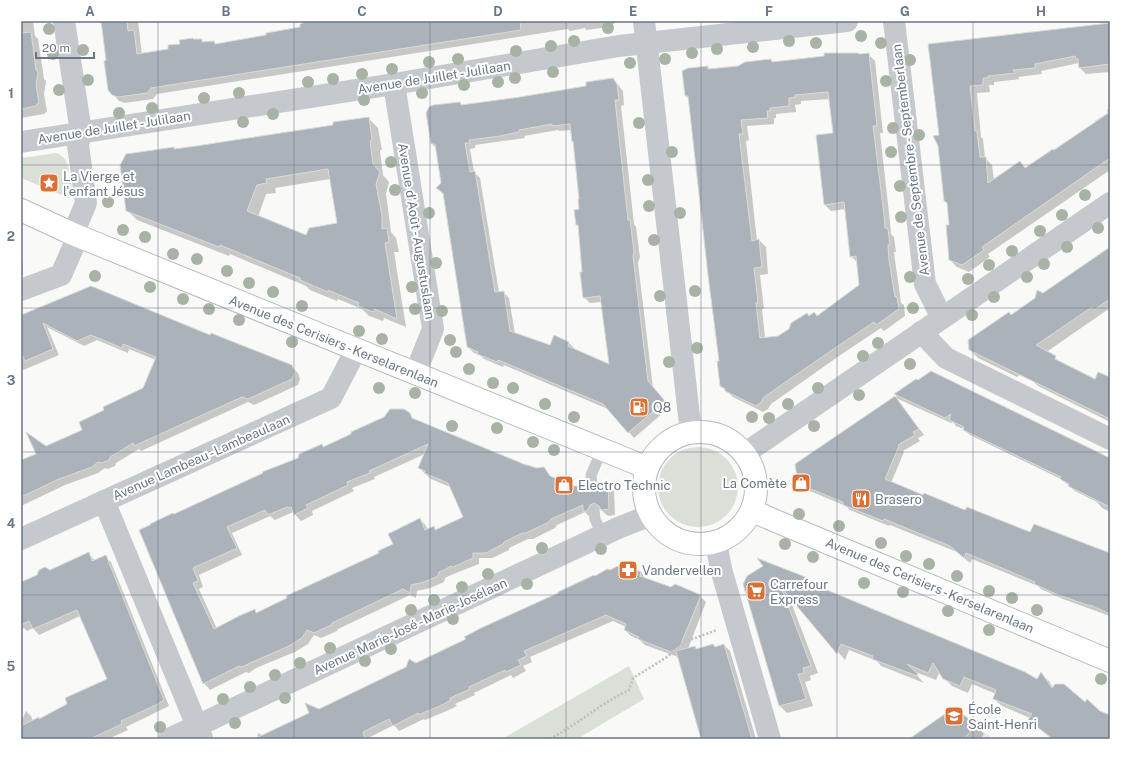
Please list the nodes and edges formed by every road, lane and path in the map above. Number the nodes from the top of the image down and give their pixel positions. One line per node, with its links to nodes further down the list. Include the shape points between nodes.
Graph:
1 (64, 21): 7 (street)
2 (644, 21): 5 (street)
3 (847, 21): 5 (street, Avenue de Juillet - Julilaan)
4 (894, 21): 13 (street, Avenue de Septembre - Septemberlaan, via 925,284)
5 (646, 43): 6 (street, Avenue de Juillet - Julilaan); 17 (street)
6 (394, 84): 7 (street, Avenue de Juillet - Julilaan); 16 (street, Avenue d'Août - Augustuslaan, via 433,329)
7 (81, 132): 8 (street, Avenue de Juillet - Julilaan); 11 (street, via 78,145 86,203)
8 (21, 142)
9 (1110, 203): 13 (street)
10 (21, 210): 11 (street, Avenue des Cerisiers - Kerselarenlaan)
11 (76, 235): 12 (street, via 61,274); 15 (street, Avenue des Cerisiers - Kerselarenlaan)
12 (21, 290)
13 (942, 318): 14 (street)
14 (921, 332): 18 (street, via 946,358); 20 (street)
15 (356, 350): 16 (street, Avenue des Cerisiers - Kerselarenlaan); 23 (street, Avenue Lambeau - Lambeaulaan, via 331,398)
16 (415, 374): 19 (street, Avenue des Cerisiers - Kerselarenlaan)
17 (691, 433): 20 (street, via 710,433 724,437); 21 (street, via 678,437 659,450)
18 (1110, 438)
19 (602, 450): 21 (street, Avenue des Cerisiers - Kerselarenlaan, via 638,464); 22 (lane, via 591,475)
20 (744, 454): 24 (street, via 754,474 756,491)
21 (646, 471): 26 (street, via 644,485)
22 (592, 485)
23 (104, 501): 28 (street, Avenue Lambeau - Lambeaulaan); 32 (street)
24 (753, 507): 29 (street, via 745,522 736,531); 31 (street, Avenue des Cerisiers - Kerselarenlaan, via 757,513)
25 (594, 510): 27 (lane, via 594,519)
26 (651, 515): 27 (street, Avenue Marie-José - Marie-Josélaan); 29 (street, via 666,532 677,538 695,544)
27 (602, 535): 32 (street, Avenue Marie-José - Marie-Josélaan)
28 (21, 539)
29 (716, 542): 35 (street, via 721,569)
30 (723, 628): 34 (path, via 684,642 667,657 633,678 628,690 613,697)
31 (1110, 661)
32 (200, 732): 33 (street, Avenue Marie-José - Marie-Josélaan)
33 (169, 739)
34 (550, 739)
35 (770, 739)

